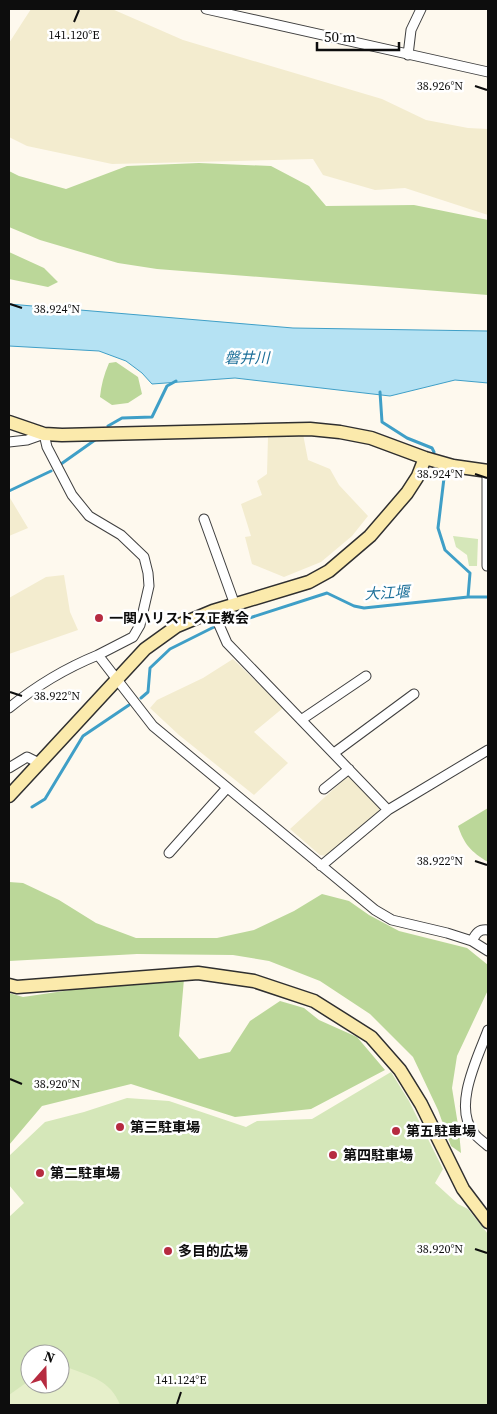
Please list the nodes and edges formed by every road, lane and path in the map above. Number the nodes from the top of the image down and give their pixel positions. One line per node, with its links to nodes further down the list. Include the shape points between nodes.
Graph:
1 (206, 9): 4 (street)
2 (250, 9): 4 (street)
3 (421, 9): 5 (street, via 411,30)
4 (244, 17): 5 (street)
5 (408, 55): 6 (street)
6 (488, 72)
7 (9, 422): 8 (street)
8 (44, 434): 9 (street); 10 (street, via 310,429 371,438); 16 (street, via 72,495 89,516 144,557 148,572 149,586 140,625 133,637)
9 (9, 442)
10 (425, 458): 11 (street); 14 (street, via 407,493 370,536 329,572 302,585)
11 (488, 471): 13 (street)
12 (204, 519): 14 (street)
13 (488, 566)
14 (234, 605): 15 (street)
15 (213, 611): 18 (street, via 177,626 145,649); 21 (street, via 226,643)
16 (98, 655): 18 (street); 20 (street, via 55,676)
17 (366, 676): 21 (street)
18 (116, 679): 24 (street); 27 (street, via 153,726)
19 (414, 694): 23 (street)
20 (9, 708)
21 (301, 720): 23 (street)
22 (488, 750): 30 (street)
23 (334, 753): 26 (street)
24 (39, 763): 25 (street, via 27,757); 29 (street)
25 (9, 768)
26 (348, 769): 28 (street); 30 (street)
27 (227, 788): 31 (street); 32 (street)
28 (324, 790)
29 (9, 796)
30 (388, 810): 32 (street)
31 (169, 853)
32 (321, 866): 34 (street, via 392,920)
33 (488, 930): 34 (street, via 480,930)
34 (472, 941): 35 (street)
35 (488, 951)
36 (9, 985): 39 (street, via 36,986 198,973 254,981 314,1001 371,1037 400,1070 421,1104 463,1189)
37 (488, 1030): 38 (street, via 464,1106 473,1133)
38 (488, 1146)
39 (488, 1222)

